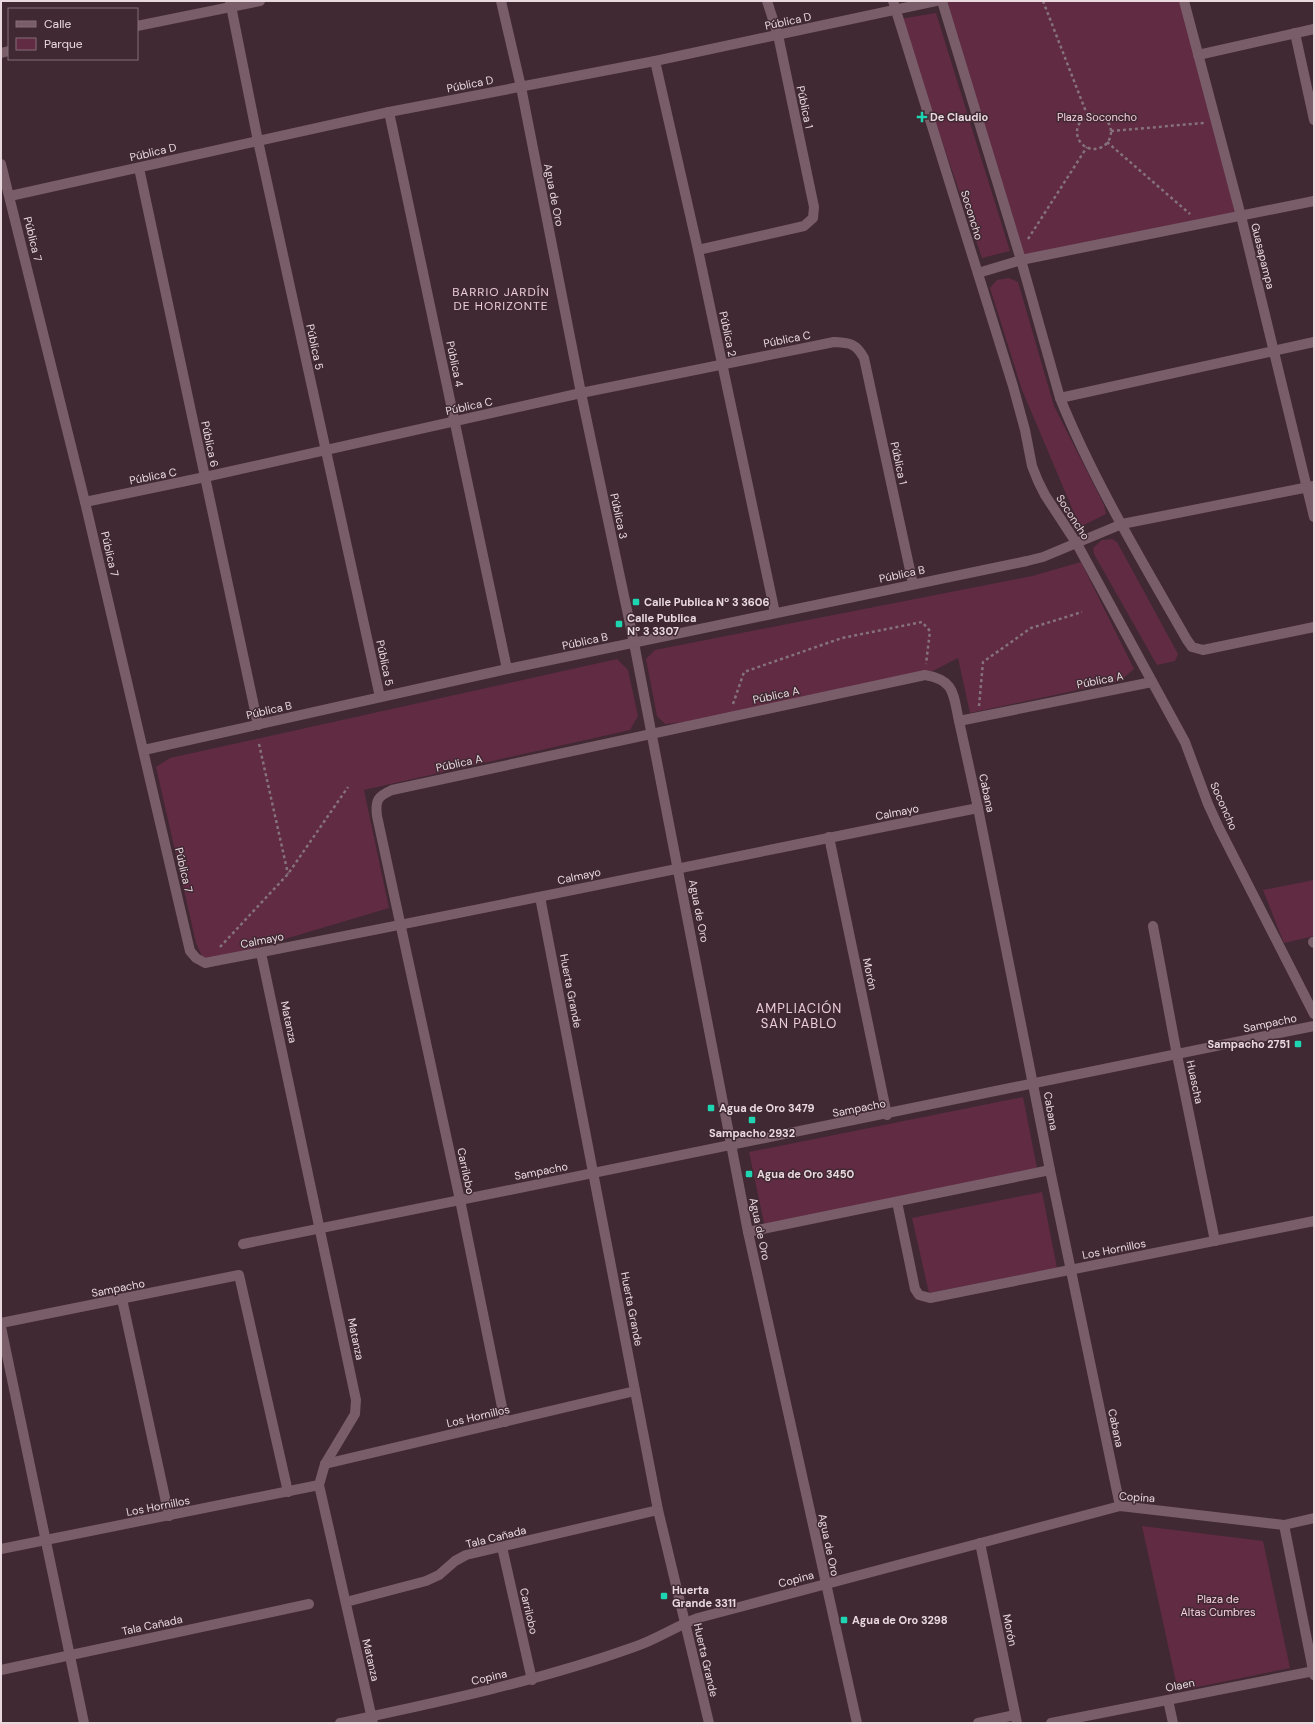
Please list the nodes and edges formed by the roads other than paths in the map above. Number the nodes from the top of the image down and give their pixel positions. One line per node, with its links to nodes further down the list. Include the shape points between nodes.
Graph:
1 (260, 1): 7 (street)
2 (501, 1): 15 (street, Agua de Oro)
3 (767, 1): 12 (street, Pública 1)
4 (936, 1): 8 (street, Pública D)
5 (942, 1): 25 (street)
6 (1184, 1): 13 (street, Guasapampa)
7 (230, 4): 9 (street); 18 (street, Pública 5)
8 (894, 5): 12 (street, Pública D); 26 (street, Soconcho)
9 (138, 26)
10 (1314, 29): 11 (street)
11 (1295, 33): 13 (street); 17 (street)
12 (778, 35): 14 (street, Pública D); 24 (street, Pública 1, via 814,207 812,218 804,226)
13 (1198, 54): 23 (street, Guasapampa)
14 (655, 61): 15 (street, Pública D); 24 (street, Pública 2)
15 (521, 87): 16 (street, Pública D); 31 (street, Agua de Oro)
16 (389, 112): 18 (street, Pública D); 33 (street, Pública 4)
17 (1314, 120)
18 (258, 141): 20 (street, Pública D); 34 (street, Pública 5)
19 (1, 164): 21 (street, Pública 7)
20 (139, 168): 21 (street, Pública D); 35 (street, Pública 6)
21 (10, 196): 37 (street, Pública 7)
22 (1314, 201): 23 (street)
23 (1241, 216): 25 (street); 29 (street, Guasapampa)
24 (698, 250): 30 (street, Pública 2)
25 (1020, 257): 26 (street); 32 (street)
26 (978, 273): 40 (street, Soconcho, via 1013,386 1032,466 1045,495)
27 (1314, 342): 29 (street)
28 (859, 348): 30 (street, Pública C, via 850,343 834,342); 41 (street, Pública 1, via 864,358)
29 (1274, 350): 32 (street); 36 (street, Guasapampa)
30 (723, 365): 31 (street, Pública C); 42 (street, Pública 2)
31 (581, 394): 33 (street, Pública C); 44 (street, Pública 3)
32 (1060, 398): 39 (street)
33 (455, 421): 34 (street, Pública C); 45 (street, Pública 4)
34 (326, 450): 35 (street, Pública C); 47 (street, Pública 5)
35 (205, 477): 37 (street, Pública C); 49 (street, Pública 6)
36 (1310, 487): 38 (street, Guasapampa); 39 (street, Pública B)
37 (85, 502): 51 (street, Pública 7)
38 (1314, 518)
39 (1122, 524): 40 (street, Pública B); 43 (street, via 1192,647 1203,650)
40 (1077, 544): 41 (street, Pública B, via 1043,557); 46 (street, Soconcho)
41 (913, 584): 42 (street, Pública B)
42 (776, 613): 44 (street, Pública B)
43 (1314, 627)
44 (634, 643): 45 (street, Pública B); 50 (street, Agua de Oro)
45 (507, 669): 47 (street, Pública B)
46 (1152, 682): 48 (street, Pública A); 60 (street, Soconcho, via 1185,742 1219,828)
47 (380, 697): 49 (street, Pública B)
48 (959, 720): 50 (street, Pública A, via 952,691 946,682 938,677 925,675); 52 (street, Cabana)
49 (258, 724): 51 (street, Pública B)
50 (652, 734): 54 (street, Agua de Oro); 56 (street, Pública A, via 392,790 379,798 376,805 377,816)
51 (144, 750): 59 (street, Pública 7, via 190,951)
52 (978, 808): 53 (street, Calmayo); 63 (street, Cabana)
53 (829, 837): 54 (street, Calmayo); 64 (street, Morón)
54 (678, 867): 55 (street, Calmayo); 65 (street, Agua de Oro)
55 (540, 897): 56 (street, Calmayo); 67 (street, Huerta Grande)
56 (401, 926): 58 (street, Calmayo); 68 (street, Carrilobo)
57 (1153, 926): 62 (street, Huascha)
58 (261, 953): 59 (street, Calmayo); 71 (street, Matanza)
59 (205, 963)
60 (1314, 1014)
61 (1314, 1026): 62 (street, Sampacho)
62 (1177, 1055): 63 (street, Sampacho); 73 (street, Huascha)
63 (1034, 1085): 64 (street, Sampacho); 66 (street, Cabana)
64 (887, 1115): 65 (street, Sampacho)
65 (730, 1144): 67 (street, Sampacho); 72 (street, Agua de Oro)
66 (1050, 1170): 69 (street); 75 (street, Cabana)
67 (594, 1173): 68 (street, Sampacho); 79 (street, Huerta Grande)
68 (460, 1200): 71 (street, Sampacho); 80 (street, Carrilobo)
69 (897, 1202): 72 (street); 75 (street, Los Hornillos, via 915,1290 919,1295 930,1298)
70 (1314, 1221): 73 (street, Los Hornillos)
71 (321, 1228): 74 (street, Sampacho); 81 (street, Matanza, via 356,1400 355,1414)
72 (748, 1232): 93 (street, Agua de Oro)
73 (1216, 1241): 75 (street, Los Hornillos)
74 (243, 1244)
75 (1071, 1270): 84 (street, Cabana)
76 (122, 1299): 77 (street, Sampacho); 83 (street, Sampacho, via 239,1276); 86 (street)
77 (1, 1323)
78 (1, 1327): 89 (street)
79 (635, 1391): 80 (street, Los Hornillos); 85 (street, Huerta Grande)
80 (505, 1422): 81 (street, Los Hornillos)
81 (325, 1464): 82 (street, Matanza)
82 (319, 1485): 83 (street, Los Hornillos); 94 (street, Matanza)
83 (288, 1492): 86 (street, Los Hornillos)
84 (1120, 1506): 88 (street, Copina); 90 (street, Copina)
85 (658, 1510): 91 (street, Tala Cañada); 96 (street, Huerta Grande)
86 (169, 1516): 89 (street, Los Hornillos)
87 (1314, 1518): 88 (street, Copina)
88 (1284, 1525): 99 (street)
89 (46, 1540): 92 (street, Los Hornillos); 97 (street)
90 (980, 1543): 93 (street, Copina); 102 (street, Morón)
91 (502, 1547): 94 (street, Tala Cañada, via 466,1555 439,1575 426,1581); 100 (street, Carrilobo)
92 (1, 1549)
93 (826, 1583): 96 (street, Copina); 107 (street, Agua de Oro)
94 (346, 1602): 103 (street, Matanza)
95 (309, 1604): 97 (street, Tala Cañada)
96 (685, 1623): 100 (street, Copina, via 636,1647); 106 (street, Huerta Grande)
97 (70, 1655): 98 (street, Tala Cañada); 104 (street)
98 (1, 1670)
99 (1314, 1672): 101 (street, Olaen)
100 (532, 1680): 103 (street, Copina)
101 (1168, 1700): 109 (street, Olaen); 110 (street)
102 (1016, 1719): 108 (street)
103 (373, 1720): 105 (street, Copina)
104 (84, 1723)
105 (340, 1723)
106 (708, 1723)
107 (857, 1723)
108 (978, 1723)
109 (1051, 1723)
110 (1173, 1723)

